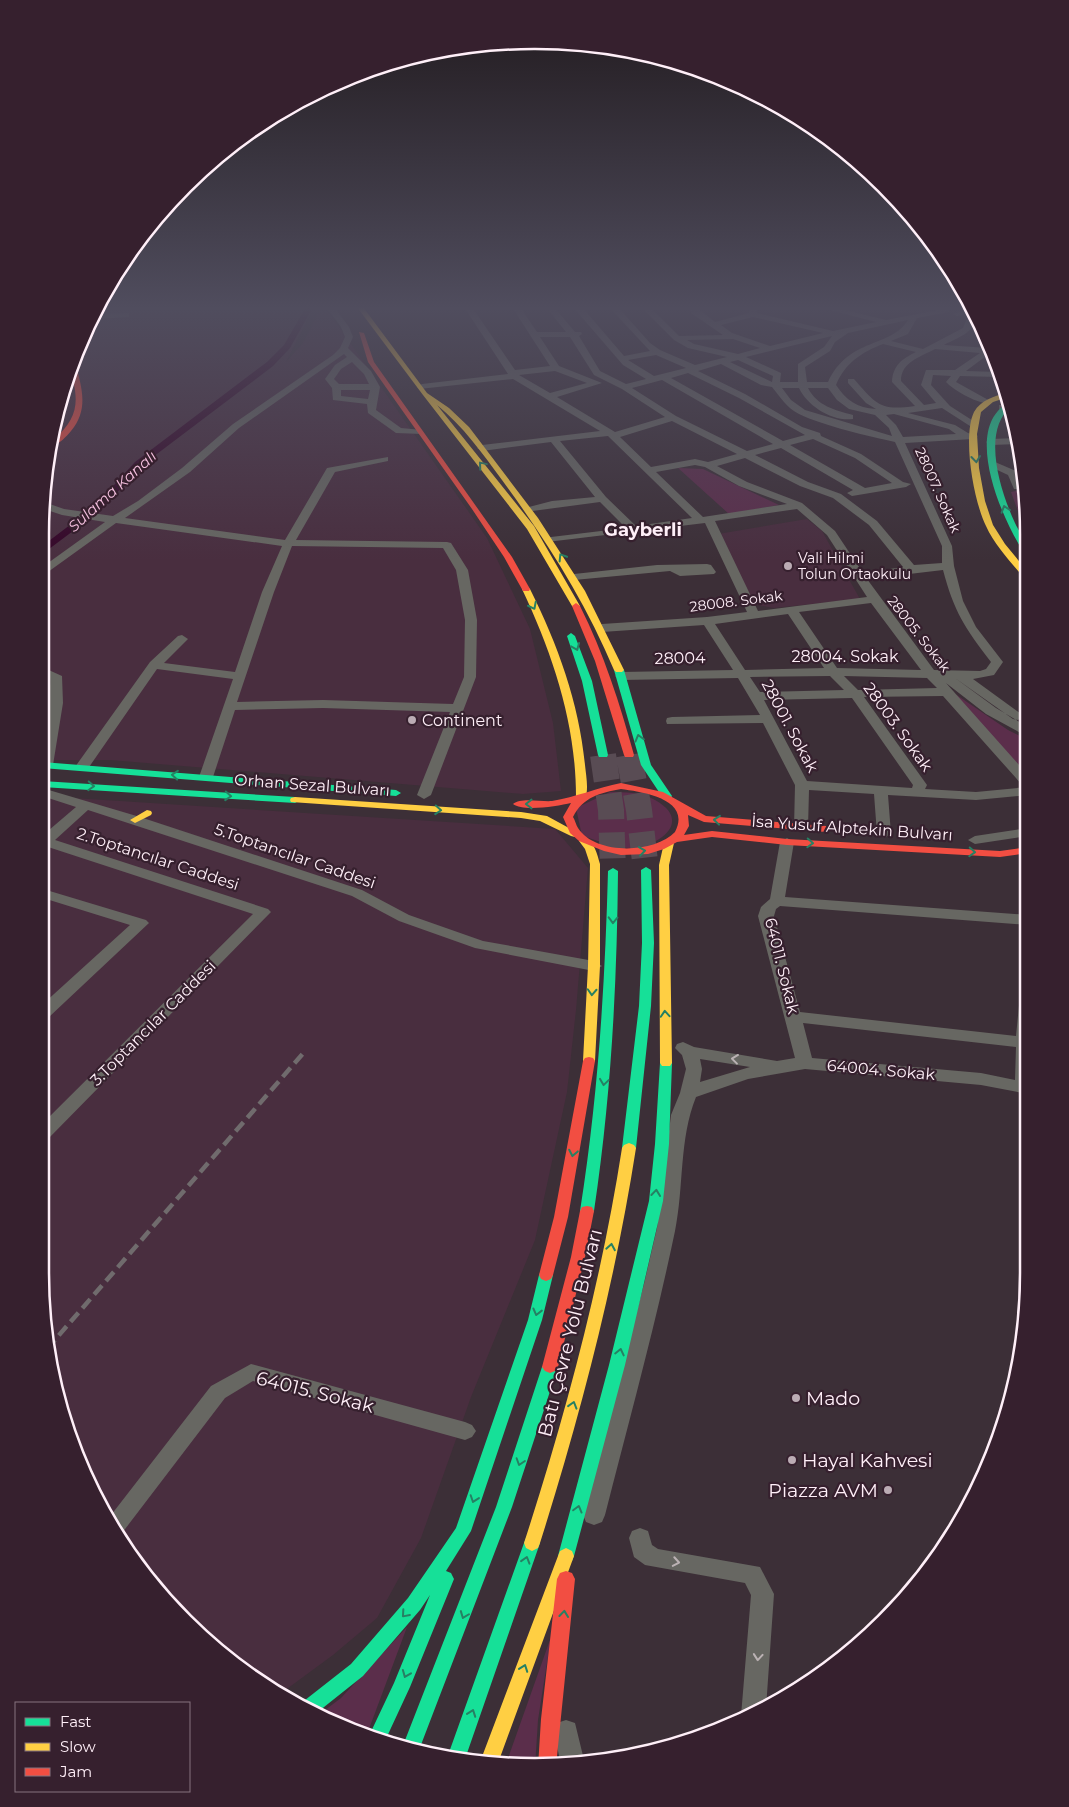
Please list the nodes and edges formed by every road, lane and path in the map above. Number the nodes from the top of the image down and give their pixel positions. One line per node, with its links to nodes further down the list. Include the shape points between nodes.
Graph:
1 (80, 391): 40 (main road, via 82,399 78,419)
2 (285, 391): 60 (street, via 236,426 186,470)
3 (337, 391): 22 (street, via 337,399)
4 (374, 391): 22 (street)
5 (391, 391): 35 (main road)
6 (406, 391): 24 (main road)
7 (424, 391): 45 (main road, via 441,402); 100 (main road, one-way to 7, via 611,687 589,631 558,572 514,505)
8 (538, 391): 20 (street)
9 (566, 391): 20 (street)
10 (631, 391): 32 (street)
11 (683, 391): 33 (street)
12 (732, 391): 29 (street)
13 (780, 391): 30 (street, via 788,402)
14 (805, 391): 28 (street, via 816,406)
15 (834, 391): 31 (street, via 847,404)
16 (860, 391): 31 (street)
17 (906, 391): 26 (street)
18 (930, 391): 25 (street)
19 (965, 391): 23 (street)
20 (547, 397): 37 (street)
21 (1000, 397): 23 (main road)
22 (372, 402): 35 (street, via 371,411 399,431)
23 (987, 402): 36 (main road, via 976,413)
24 (415, 403)
25 (944, 405): 26 (street); 36 (street)
26 (921, 407): 31 (street)
27 (1004, 410): 43 (main road, via 992,429)
28 (828, 411): 30 (street); 31 (street)
29 (779, 417): 33 (street); 38 (street)
30 (812, 417): 34 (street)
31 (881, 417): 36 (street); 41 (street, 28007. Sokak)
32 (673, 418): 37 (street); 46 (street)
33 (748, 424): 44 (street)
34 (848, 428): 38 (street); 41 (street)
35 (419, 432): 115 (main road, one-way to 115, via 509,558 539,618 561,677 587,766)
36 (971, 432): 41 (street); 67 (main road, one-way to 67, via 984,514)
37 (612, 434): 39 (street); 50 (street)
38 (816, 435): 44 (street); 52 (street, via 858,456)
39 (553, 439): 45 (street); 56 (street)
40 (58, 440)
41 (899, 440): 51 (street, 28007. Sokak)
42 (1011, 441): 43 (street)
43 (991, 442): 49 (main road)
44 (780, 445): 46 (street); 54 (street)
45 (482, 448): 59 (main road)
46 (746, 454): 48 (street); 55 (street, via 804,484)
47 (384, 459): 65 (street, via 331,470)
48 (708, 465): 50 (street, 28005. Sokak, via 695,462); 58 (street, 28005. Sokak, via 743,484)
49 (995, 465): 53 (street, via 1012,473); 64 (main road, one-way to 49, via 1007,516)
50 (651, 470): 61 (street)
51 (920, 483): 52 (street); 66 (street, 28007. Sokak, via 946,546)
52 (901, 485): 54 (street)
53 (1017, 486)
54 (863, 490): 55 (street)
55 (837, 496): 70 (street, via 873,524)
56 (602, 499): 59 (street, via 552,504); 62 (street)
57 (50, 506): 60 (street)
58 (798, 506): 61 (street); 72 (street, 28005. Sokak, via 831,533)
59 (529, 510): 63 (main road)
60 (114, 520): 65 (street); 68 (street)
61 (705, 520): 62 (street); 75 (street)
62 (634, 530): 63 (street)
63 (551, 540): 71 (main road, one-way to 63)
64 (1020, 541)
65 (288, 544): 87 (street); 93 (street, via 448,544 462,570 471,620 470,677)
66 (948, 566): 70 (street); 86 (street, 28007. Sokak, via 957,601 971,628 997,662 990,672)
67 (1020, 567)
68 (49, 568)
69 (673, 568): 71 (street, via 680,573 710,572 707,567 674,567)
70 (911, 569): 72 (street)
71 (574, 577): 78 (main road)
72 (858, 578): 73 (street, 28005. Sokak)
73 (874, 599): 74 (street, 28008. Sokak); 82 (street, 28005. Sokak)
74 (791, 609): 75 (street, 28008. Sokak); 81 (street, 28003. Sokak)
75 (754, 615): 76 (street, 28008. Sokak)
76 (707, 621): 78 (street, 28008. Sokak); 83 (street, 28001. Sokak)
77 (565, 624): 99 (main road, one-way to 99, via 578,650 587,681)
78 (602, 628): 88 (main road)
79 (182, 639): 80 (street)
80 (154, 665): 87 (street); 103 (street)
81 (833, 672): 82 (street, 28004. Sokak); 83 (street, 28004. Sokak); 90 (street, 28003. Sokak)
82 (934, 672): 85 (street, 28004. Sokak); 89 (street, 28005. Sokak); 97 (street)
83 (740, 673): 88 (street, 28004); 91 (street, 28001. Sokak)
84 (49, 674): 98 (street, via 56,676 57,694)
85 (958, 674): 86 (street, 28004. Sokak); 94 (street)
86 (981, 675)
87 (240, 676): 92 (street)
88 (621, 676): 102 (main road, one-way to 88)
89 (946, 692): 90 (street); 105 (street, 28005. Sokak)
90 (856, 695): 91 (street); 110 (street, 28003. Sokak, via 920,786)
91 (756, 696): 95 (street, 28001. Sokak)
92 (230, 706): 93 (street, via 322,704); 106 (street)
93 (459, 708): 113 (street)
94 (1020, 717)
95 (766, 719): 96 (street); 108 (street, 28001. Sokak)
96 (672, 721)
97 (1020, 728)
98 (49, 753)
99 (603, 755)
100 (629, 755)
101 (49, 765): 103 (main road, Orhan Sezal Bulvarı)
102 (646, 765): 104 (main road); 114 (main road)
103 (82, 767): 106 (main road, Orhan Sezal Bulvarı, one-way to 103)
104 (633, 771)
105 (1020, 774)
106 (206, 777): 113 (main road, Orhan Sezal Bulvarı)
107 (49, 784): 124 (main road, Orhan Sezal Bulvarı, one-way to 124, via 521,815 543,818)
108 (802, 785): 109 (street); 119 (street, 28001. Sokak)
109 (881, 789): 110 (street); 122 (street)
110 (917, 792): 111 (street, via 976,796)
111 (1020, 792)
112 (49, 794): 117 (street, 5.Toptancılar Caddesi)
113 (420, 795)
114 (667, 796): 115 (main road, via 621,786 604,788); 118 (main road)
115 (579, 798): 116 (main road, one-way to 116, via 528,805); 124 (main road, via 567,816 569,826)
116 (481, 800)
117 (86, 805): 123 (street); 139 (street, 5.Toptancılar Caddesi, via 141,816 357,893 404,918 480,945)
118 (679, 806): 119 (main road, İsa Yusuf Alptekin Bulvarı, one-way to 118, via 704,819); 127 (main road, via 685,823)
119 (801, 828): 120 (main road, İsa Yusuf Alptekin Bulvarı)
120 (838, 830)
121 (1020, 833): 126 (street)
122 (884, 834)
123 (49, 837)
124 (579, 838): 127 (main road, one-way to 127, via 612,851 630,852 647,851); 139 (main road, via 590,848 595,864)
125 (1020, 839): 126 (main road, İsa Yusuf Alptekin Bulvarı)
126 (971, 840)
127 (672, 841): 128 (main road, İsa Yusuf Alptekin Bulvarı, via 712,834); 142 (main road, one-way to 127, via 664,865)
128 (787, 842): 131 (main road, İsa Yusuf Alptekin Bulvarı, one-way to 131); 136 (street, 64011. Sokak)
129 (49, 843): 137 (street, 2.Toptancılar Caddesi)
130 (1020, 851): 131 (main road, İsa Yusuf Alptekin Bulvarı)
131 (1000, 854): 132 (main road)
132 (1020, 855)
133 (646, 870): 160 (main road, Batı Çevre Yolu Bulvarı, one-way to 133, via 521,1578 579,1387 604,1284 631,1132 642,1034 647,965)
134 (613, 871): 159 (main road, Batı Çevre Yolu Bulvarı, one-way to 159, via 606,1068 578,1258 549,1370 504,1511)
135 (49, 894): 140 (street, via 142,923)
136 (777, 901): 138 (street); 141 (street, 64011. Sokak, via 769,907 766,916)
137 (263, 912): 149 (street, 3.Toptancılar Caddesi)
138 (1020, 919)
139 (594, 966): 152 (main road, one-way to 152, via 588,1074 561,1217 535,1320)
140 (49, 1008)
141 (794, 1017): 143 (street); 145 (street, 64011. Sokak)
142 (667, 1041): 144 (street); 154 (main road, one-way to 142, via 656,1202)
143 (1020, 1042)
144 (690, 1052): 146 (street, one-way to 144); 148 (street, via 694,1069)
145 (805, 1064): 146 (street, 64004. Sokak); 147 (street, 64004. Sokak)
146 (781, 1065): 148 (street, via 741,1074)
147 (1020, 1082)
148 (689, 1094): 154 (street, via 680,1114 666,1228 656,1275 601,1492 585,1545 578,1552)
149 (49, 1129)
150 (465, 1431): 151 (street, 64015. Sokak, via 252,1372 218,1392)
151 (119, 1523)
152 (463, 1531): 156 (main road, one-way to 156, via 414,1604 357,1670); 158 (main road, one-way to 158)
153 (640, 1538): 157 (street, one-way to 157, via 642,1550 653,1558 752,1574 763,1594)
154 (566, 1556): 155 (main road, one-way to 154, via 565,1606); 161 (main road, one-way to 154)
155 (557, 1671): 162 (street); 163 (main road, via 547,1734)
156 (313, 1704)
157 (754, 1705)
158 (380, 1733)
159 (413, 1743)
160 (459, 1752)
161 (491, 1756)
162 (571, 1756)
163 (547, 1758)

